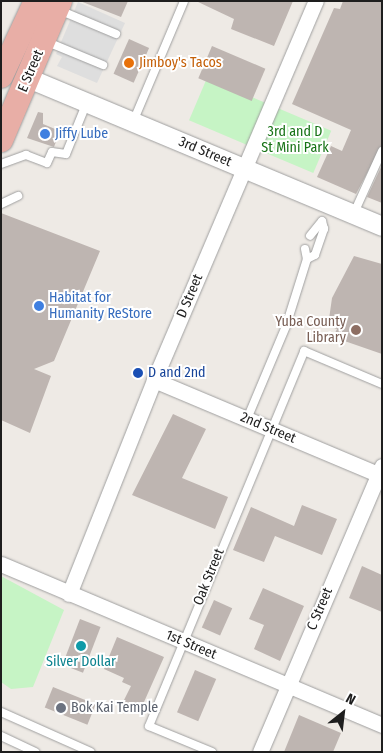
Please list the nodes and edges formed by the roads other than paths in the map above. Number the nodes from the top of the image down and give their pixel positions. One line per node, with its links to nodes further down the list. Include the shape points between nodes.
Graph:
1 (184, 1): 10 (lane)
2 (316, 1): 14 (street, D Street)
3 (43, 3): 4 (lane); 5 (highway, E Street); 7 (highway, E Street)
4 (116, 34)
5 (44, 41): 6 (lane); 8 (highway, E Street)
6 (102, 65)
7 (1, 76)
8 (28, 78): 9 (street, 3rd Street); 11 (highway, E Street)
9 (87, 102): 10 (street, 3rd Street); 13 (lane, via 66,154 52,152 47,163 26,155)
10 (134, 122): 14 (street, 3rd Street)
11 (1, 140)
12 (382, 151): 18 (lane)
13 (1, 164)
14 (244, 169): 17 (street, 3rd Street); 23 (street, D Street)
15 (18, 196): 16 (lane)
16 (1, 204)
17 (325, 212): 18 (street, 3rd Street); 20 (lane); 22 (lane, via 324,229 315,255)
18 (353, 214): 19 (street, 3rd Street)
19 (382, 226)
20 (310, 236)
21 (306, 249): 22 (lane)
22 (307, 259): 25 (lane, via 283,333)
23 (154, 380): 25 (street, 2nd Street); 29 (street, D Street)
24 (382, 384): 26 (lane, Oak Street, via 304,351)
25 (246, 419): 26 (street, 2nd Street)
26 (270, 428): 27 (street, 2nd Street); 30 (lane, Oak Street)
27 (381, 472): 31 (street, C Street)
28 (1, 564): 29 (street, 1st Street)
29 (69, 594): 30 (street, 1st Street)
30 (182, 641): 31 (street, 1st Street); 37 (lane, Oak Street, via 148,726)
31 (287, 686): 33 (street, 1st Street); 38 (street, C Street)
32 (1, 712): 36 (lane)
33 (382, 724)
34 (1, 736): 35 (lane)
35 (36, 752)
36 (91, 752)
37 (212, 752)
38 (260, 752)

